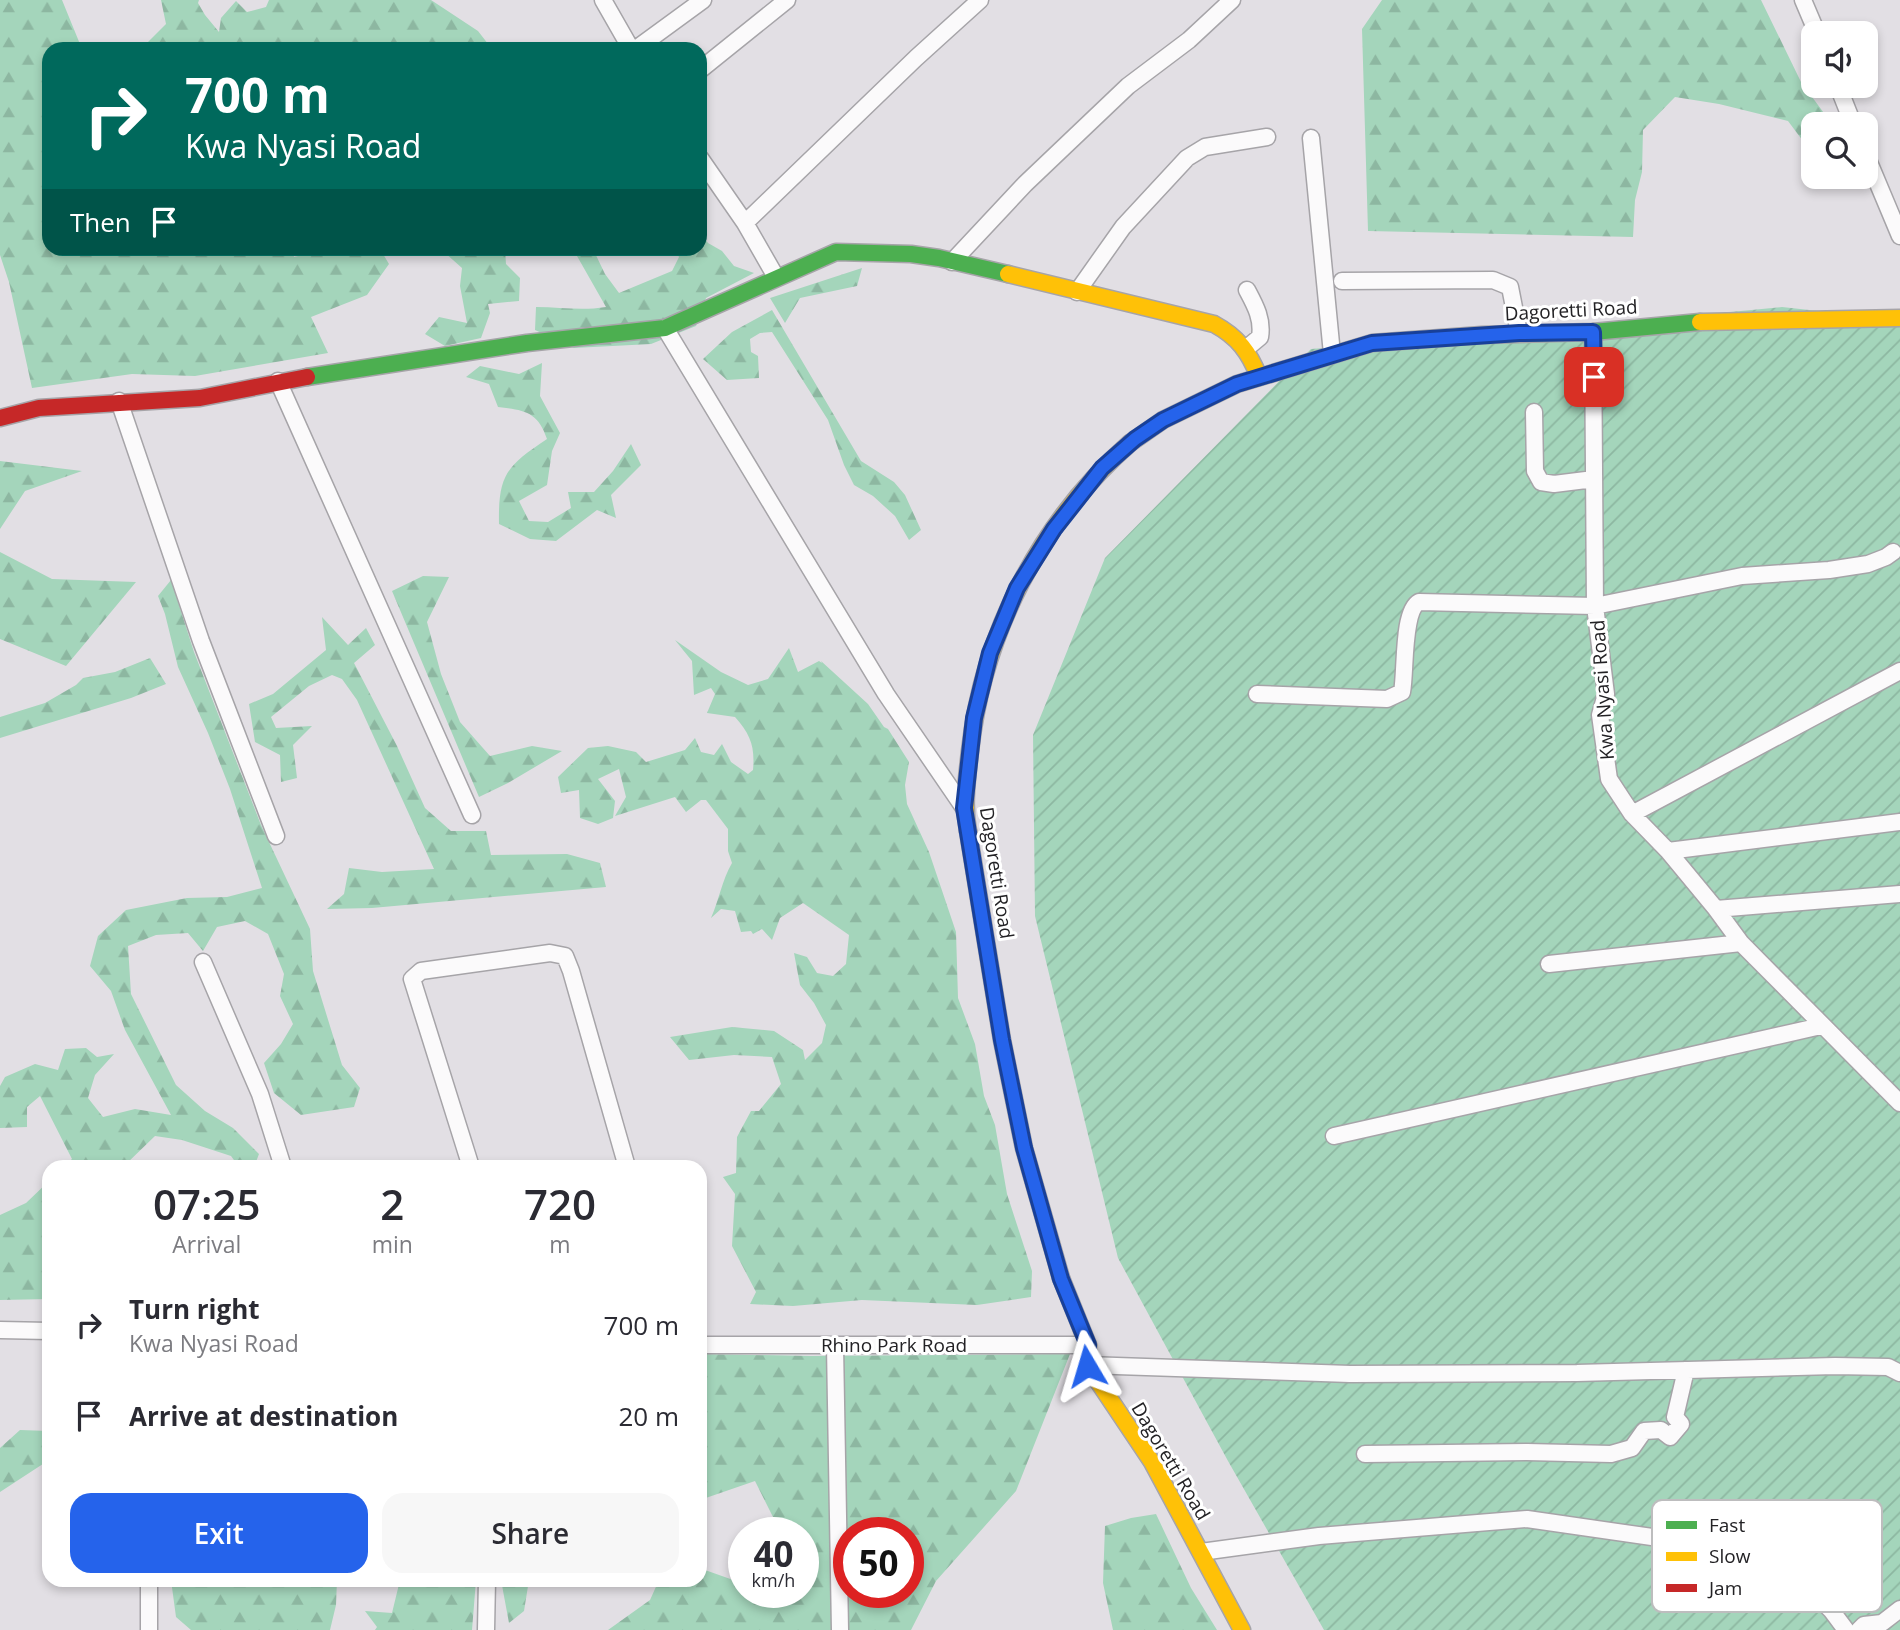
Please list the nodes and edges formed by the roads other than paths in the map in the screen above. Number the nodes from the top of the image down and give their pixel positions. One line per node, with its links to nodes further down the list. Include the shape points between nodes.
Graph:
1 (603, 0): 8 (street)
2 (703, 0): 9 (street)
3 (787, 0): 10 (street)
4 (980, 0): 15 (street)
5 (1232, 0): 17 (street, via 1128,86)
6 (1803, 0): 7 (street)
7 (1811, 21)
8 (627, 42)
9 (646, 42)
10 (707, 64)
11 (1268, 137): 21 (street, via 1205,147 1187,158 1123,227)
12 (1311, 138): 27 (street)
13 (707, 168): 15 (street)
14 (1878, 184): 16 (street)
15 (745, 223): 18 (street)
16 (1900, 236)
17 (952, 261): 18 (main road, via 911,254 836,252); 21 (main road)
18 (776, 277): 23 (main road)
19 (1342, 281): 25 (street, via 1493,280 1510,287)
20 (1247, 290): 26 (street, via 1261,331)
21 (1077, 292): 26 (main road, via 1214,324)
22 (1900, 318): 24 (main road, Dagoretti Road, via 1715,321)
23 (665, 328): 29 (main road, via 527,343); 38 (street, via 886,694)
24 (1593, 332): 25 (main road, Dagoretti Road); 33 (street, Kwa Nyasi Road)
25 (1519, 333): 27 (main road, Dagoretti Road, via 1372,343)
26 (1248, 347): 28 (main road)
27 (1332, 354): 28 (main road, Dagoretti Road)
28 (1259, 377): 38 (main road, Dagoretti Road, via 1163,420 1135,439 1102,468 1054,529 1017,588 990,653 974,718)
29 (278, 381): 30 (main road, via 200,398); 40 (street)
30 (119, 401): 32 (main road, via 39,408); 42 (street, via 201,642)
31 (1534, 412): 33 (street, via 1535,471 1541,482)
32 (0, 418)
33 (1594, 479): 35 (street, Kwa Nyasi Road)
34 (1893, 552): 35 (street, via 1868,564 1742,576)
35 (1595, 606): 37 (street, via 1419,602 1409,615 1404,681 1402,692 1395,697); 39 (street, Kwa Nyasi Road, via 1606,694 1600,715 1609,779)
36 (1900, 671): 39 (street)
37 (1257, 695)
38 (964, 808): 58 (main road, Dagoretti Road, via 1024,1148 1061,1279)
39 (1632, 814): 43 (street, Kwa Nyasi Road)
40 (472, 815)
41 (1900, 822): 43 (street)
42 (276, 836)
43 (1668, 851): 45 (street, Kwa Nyasi Road)
44 (1900, 894): 45 (street)
45 (1716, 909): 46 (street, Kwa Nyasi Road)
46 (1741, 943): 48 (street); 49 (street, Kwa Nyasi Road)
47 (203, 962): 52 (street, via 252,1073)
48 (1549, 964)
49 (1821, 1026): 50 (street, Kwa Nyasi Road); 51 (street)
50 (1900, 1103)
51 (1334, 1136)
52 (281, 1160)
53 (469, 1160): 54 (street, via 412,979 421,971 550,953 565,956 571,971)
54 (625, 1160)
55 (0, 1330): 56 (street)
56 (42, 1331)
57 (707, 1345): 59 (street, Rhino Park Road)
58 (1088, 1345): 59 (street, Rhino Park Road); 60 (main road, Dagoretti Road)
59 (835, 1346): 73 (street)
60 (1087, 1366): 61 (street, via 1350,1374); 65 (main road, Dagoretti Road, via 1152,1462)
61 (1686, 1370): 62 (street, via 1835,1366 1888,1367); 63 (street, via 1675,1417 1681,1424 1670,1437 1661,1430 1644,1431 1632,1448 1611,1454)
62 (1900, 1373)
63 (1365, 1454)
64 (1652, 1537): 65 (street, via 1527,1519 1319,1536)
65 (1201, 1552): 74 (main road, Dagoretti Road)
66 (149, 1587): 71 (street)
67 (487, 1587): 72 (street)
68 (1900, 1609): 76 (street, via 1882,1623)
69 (1832, 1612): 75 (street)
70 (1900, 1616): 77 (street)
71 (149, 1630)
72 (486, 1630)
73 (840, 1630)
74 (1242, 1630)
75 (1846, 1630)
76 (1859, 1630)
77 (1899, 1630)

